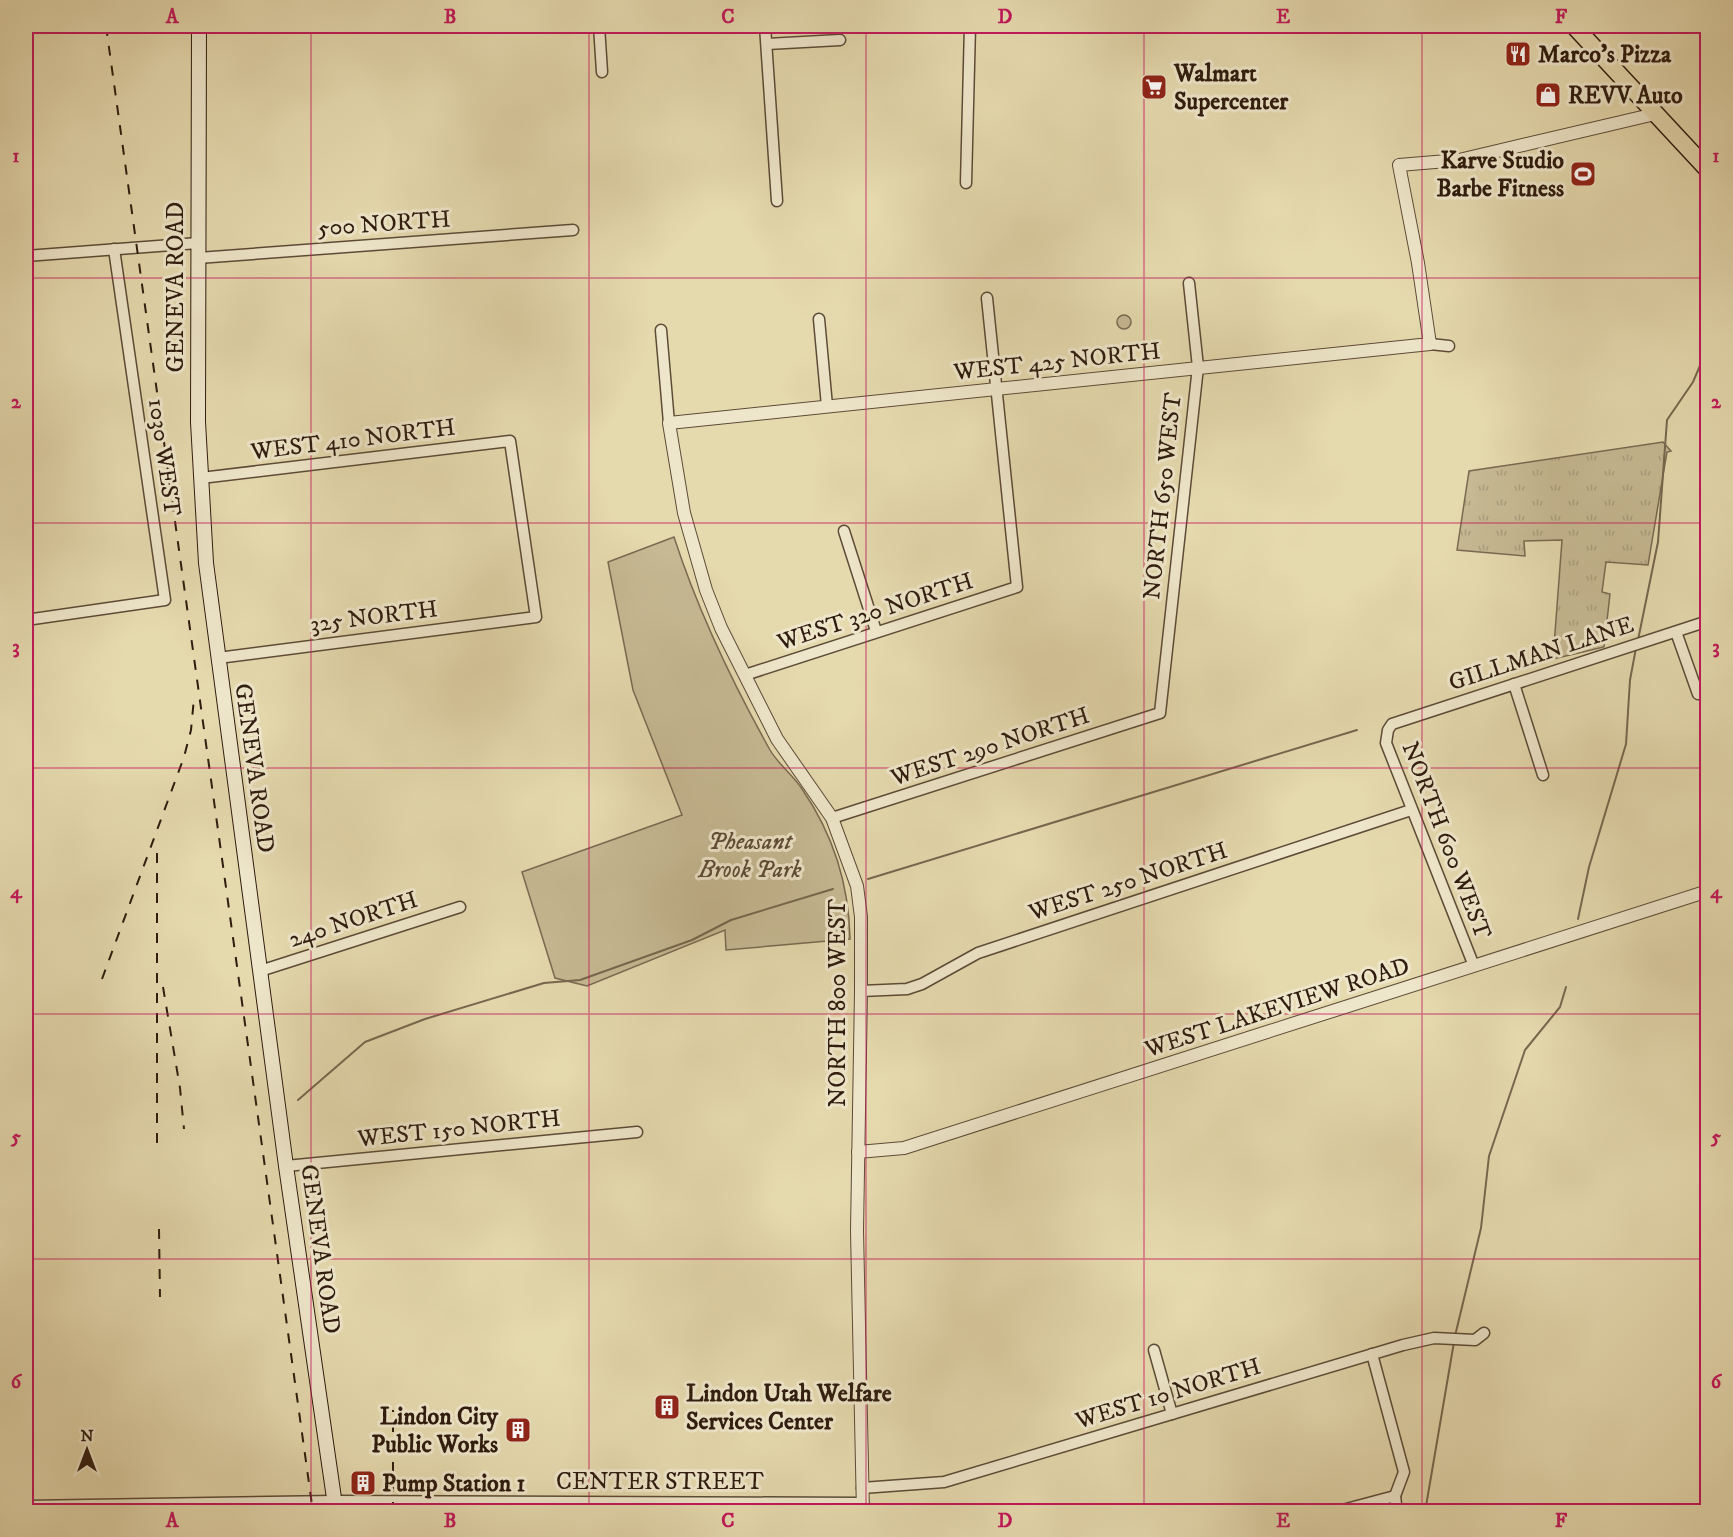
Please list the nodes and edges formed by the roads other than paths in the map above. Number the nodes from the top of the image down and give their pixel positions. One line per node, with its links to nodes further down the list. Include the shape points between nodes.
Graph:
1 (199, 26): 14 (main road, GENEVA ROAD)
2 (599, 26): 8 (street)
3 (765, 26): 7 (street)
4 (970, 26): 11 (street)
5 (1574, 26): 9 (main road)
6 (840, 40): 7 (street)
7 (767, 44): 12 (street)
8 (602, 72)
9 (1655, 114): 10 (main road); 22 (street, via 1459,160 1399,165)
10 (1707, 170)
11 (966, 183)
12 (777, 201)
13 (573, 230): 17 (street, 500 NORTH)
14 (198, 243): 15 (street); 17 (main road, GENEVA ROAD)
15 (114, 249): 16 (street); 31 (street, 1030 WEST, via 165,600)
16 (26, 256)
17 (198, 258): 28 (main road, GENEVA ROAD)
18 (1189, 283): 24 (street, NORTH 650 WEST)
19 (987, 298): 25 (street)
20 (819, 319): 26 (street)
21 (661, 330): 27 (street, NORTH 800 WEST)
22 (1430, 344): 23 (street, WEST 425 NORTH); 24 (street, WEST 425 NORTH)
23 (1449, 346)
24 (1198, 367): 25 (street, WEST 425 NORTH); 39 (street, NORTH 650 WEST)
25 (996, 388): 26 (street, WEST 425 NORTH); 33 (street, WEST 320 NORTH, via 1017,587)
26 (827, 406): 27 (street, WEST 425 NORTH)
27 (669, 423): 36 (street, NORTH 800 WEST, via 677,480 694,551 721,628)
28 (201, 478): 30 (street, WEST 410 NORTH, via 510,441); 35 (main road, GENEVA ROAD, via 206,563)
29 (844, 531): 33 (street)
30 (536, 616): 35 (street, 325 NORTH)
31 (26, 620)
32 (1707, 621): 34 (street, GILLMAN LANE)
33 (876, 631): 36 (street, WEST 320 NORTH)
34 (1676, 632): 37 (street, GILLMAN LANE); 38 (street)
35 (218, 658): 47 (main road, GENEVA ROAD)
36 (745, 675): 43 (street, NORTH 800 WEST, via 777,739)
37 (1514, 684): 40 (street, GILLMAN LANE); 41 (street)
38 (1698, 694)
39 (1160, 713): 43 (street, WEST 290 NORTH)
40 (1389, 728): 42 (street, NORTH 600 WEST, via 1386,743)
41 (1543, 775)
42 (1411, 810): 46 (street, NORTH 600 WEST); 48 (street, WEST 250 NORTH, via 988,950 907,989)
43 (832, 818): 48 (street, NORTH 800 WEST, via 857,886)
44 (1707, 891): 46 (street, WEST LAKEVIEW ROAD)
45 (460, 907): 47 (street, 240 NORTH)
46 (1474, 966): 50 (street, WEST LAKEVIEW ROAD, via 904,1148)
47 (260, 971): 51 (main road, GENEVA ROAD)
48 (861, 991): 50 (street, NORTH 800 WEST)
49 (637, 1132): 51 (street, WEST 150 NORTH)
50 (858, 1152): 56 (street, NORTH 800 WEST)
51 (286, 1166): 59 (main road, GENEVA ROAD)
52 (1484, 1332): 54 (street, WEST 10 NORTH, via 1474,1340 1434,1338)
53 (1154, 1350): 55 (street)
54 (1372, 1354): 55 (street, WEST 10 NORTH); 57 (street, via 1404,1472)
55 (1172, 1414): 56 (street, WEST 10 NORTH, via 944,1482)
56 (861, 1488): 60 (street, NORTH 800 WEST)
57 (1395, 1496): 61 (street); 62 (street)
58 (26, 1506): 59 (street, CENTER STREET)
59 (335, 1506): 60 (street, CENTER STREET)
60 (863, 1507)
61 (1335, 1512)
62 (1397, 1512)

